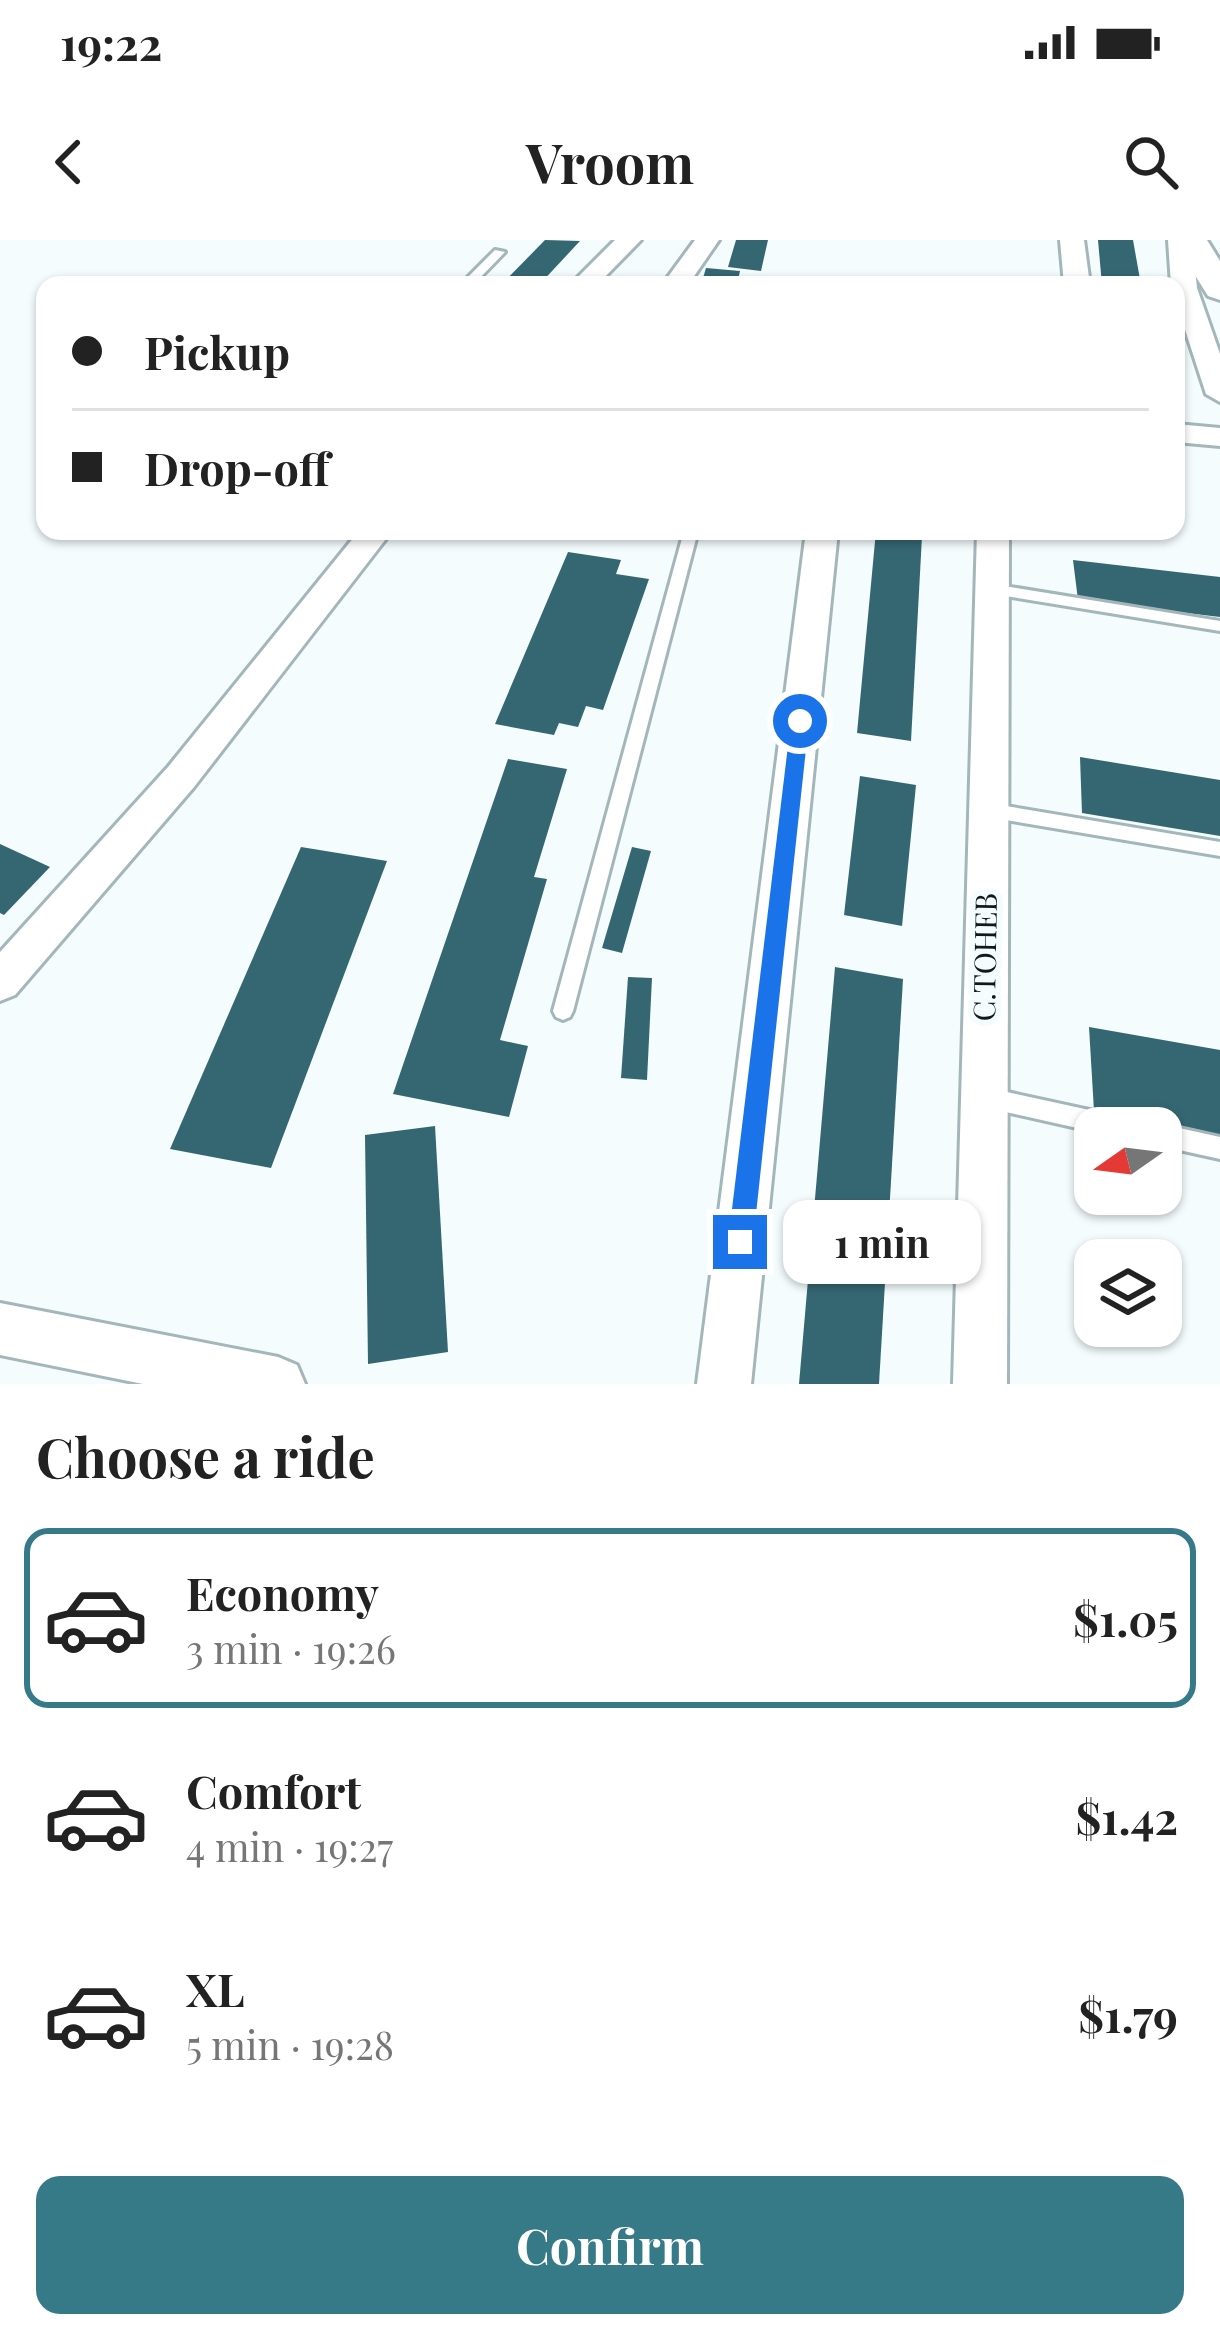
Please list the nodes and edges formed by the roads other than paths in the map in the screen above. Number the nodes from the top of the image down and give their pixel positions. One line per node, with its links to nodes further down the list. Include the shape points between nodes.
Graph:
1 (629, 240): 8 (street)
2 (707, 240): 9 (street)
3 (1072, 240): 10 (street)
4 (1180, 240): 11 (street)
5 (1190, 240): 12 (main road)
6 (499, 252): 7 (lane)
7 (475, 276)
8 (592, 276)
9 (681, 276)
10 (1076, 276)
11 (1183, 276)
12 (1220, 289)
13 (1185, 291): 14 (street)
14 (1220, 394)
15 (1185, 435): 16 (street)
16 (1220, 437)
17 (369, 540): 25 (street, via 181,777)
18 (689, 540): 26 (lane)
19 (821, 540): 33 (street)
20 (993, 540): 21 (street, С.ТОНЕВ)
21 (992, 589): 22 (lane); 23 (street, С.ТОНЕВ)
22 (1220, 626)
23 (988, 810): 24 (lane); 27 (street, С.ТОНЕВ)
24 (1220, 849)
25 (0, 982)
26 (563, 1011)
27 (984, 1097): 28 (lane); 34 (street, С.ТОНЕВ)
28 (1074, 1117)
29 (1182, 1140): 30 (lane)
30 (1220, 1148)
31 (0, 1329): 32 (street)
32 (278, 1384)
33 (724, 1384)
34 (980, 1384)

